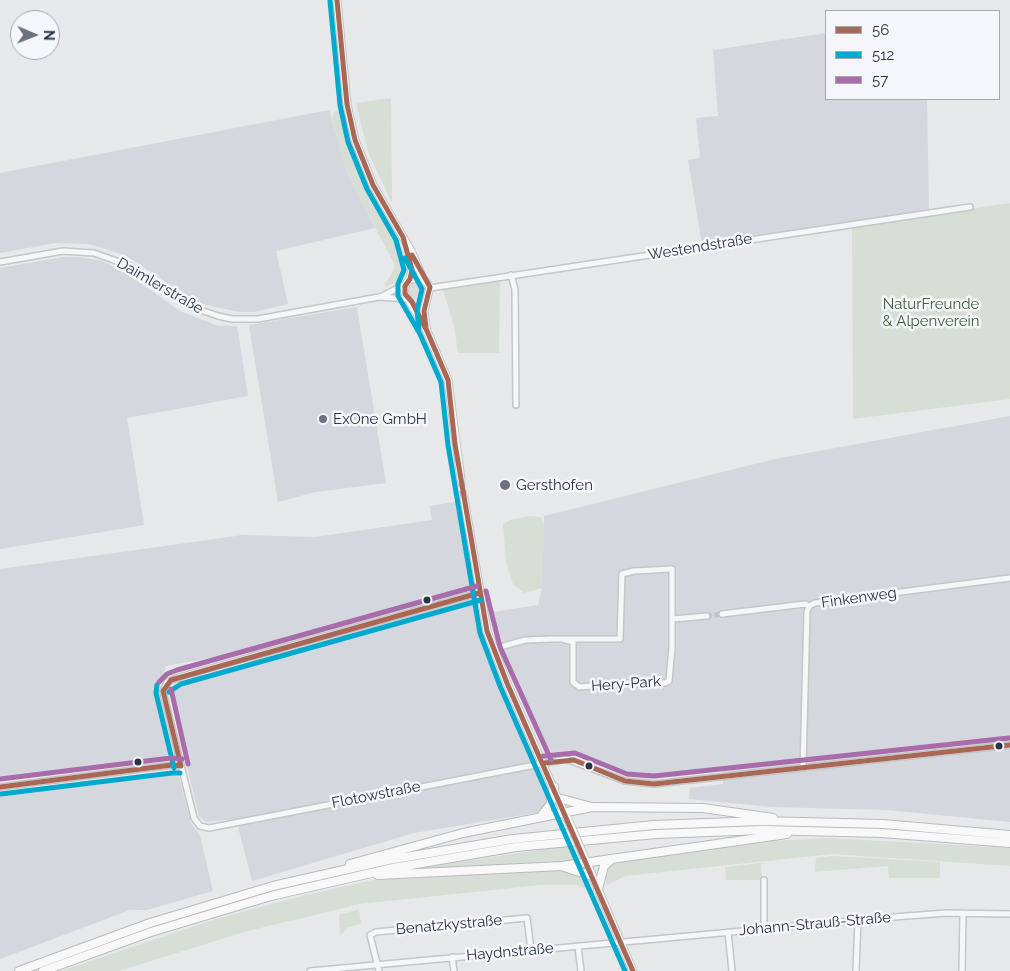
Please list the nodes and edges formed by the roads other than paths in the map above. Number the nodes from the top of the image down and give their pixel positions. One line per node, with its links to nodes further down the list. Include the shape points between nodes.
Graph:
1 (337, 0): 3 (main road, via 355,140 373,185)
2 (970, 207): 5 (street, Westendstraße)
3 (403, 237): 6 (main road); 7 (main road, via 411,264)
4 (0, 262): 9 (street, Daimlerstraße, via 63,251 94,253 130,266 189,306 232,319 258,319)
5 (511, 275): 8 (street, Westendstraße); 13 (street)
6 (423, 278): 7 (main road); 8 (main road)
7 (408, 281): 9 (street, Daimlerstraße); 11 (main road, via 404,292)
8 (430, 288): 10 (main road)
9 (379, 298): 11 (street, Daimlerstraße)
10 (426, 300): 11 (main road); 12 (main road)
11 (410, 301): 12 (main road)
12 (427, 331): 14 (main road, via 448,380)
13 (516, 405)
14 (461, 480)
15 (464, 498): 17 (main road)
16 (1010, 578): 18 (street, Finkenweg)
17 (479, 593): 23 (main road); 26 (street, via 171,680 164,687 164,696)
18 (809, 606): 19 (street); 27 (street, Finkenweg)
19 (722, 614)
20 (708, 616): 21 (street)
21 (672, 619): 22 (street, Hery-Park, via 671,678 666,683 579,687 573,682 573,642); 22 (street, Hery-Park, via 672,569 626,573 621,578 620,639)
22 (562, 639): 23 (street, Hery-Park, via 525,640)
23 (493, 649): 25 (main road)
24 (1010, 745): 27 (street, Flotowstraße)
25 (544, 763): 26 (street, Flotowstraße, via 209,828 200,826 194,818); 27 (street, Flotowstraße, via 574,760 625,781 654,784); 29 (main road)
26 (181, 766): 28 (street)
27 (803, 768)
28 (0, 787)
29 (554, 787): 30 (main road); 33 (highway, via 550,806)
30 (558, 798): 31 (highway); 32 (main road)
31 (592, 807): 32 (highway); 34 (highway, via 710,808)
32 (564, 811): 33 (highway); 38 (main road, bridge)
33 (542, 815): 41 (highway, via 400,849)
34 (792, 821): 36 (highway, via 927,827); 41 (highway, via 662,825 560,833 436,851)
35 (812, 830): 37 (highway); 39 (highway); 42 (highway, via 719,831 593,839 468,854)
36 (1010, 835)
37 (1010, 843)
38 (584, 858): 39 (highway); 40 (highway); 43 (main road)
39 (612, 858): 45 (highway, via 604,866)
40 (562, 866): 42 (highway); 43 (highway)
41 (312, 876): 56 (highway, via 150,923)
42 (354, 876): 57 (highway, via 193,918)
43 (592, 876): 45 (main road)
44 (764, 880): 49 (street)
45 (598, 889): 51 (main road)
46 (963, 914): 47 (street, Johann-Strauß-Straße); 48 (street, Johann-Strauß-Straße); 64 (street)
47 (1010, 914)
48 (858, 920): 49 (street, Johann-Strauß-Straße); 63 (street)
49 (764, 929): 50 (street, Johann-Strauß-Straße)
50 (728, 932): 51 (street, Johann-Strauß-Straße); 62 (street)
51 (621, 943): 52 (street, Haydnstraße); 61 (main road)
52 (578, 947): 53 (street, Haydnstraße); 60 (street)
53 (531, 950): 54 (street, Haydnstraße); 55 (street, Benatzkystraße, via 527,918 376,932 370,935)
54 (452, 957): 55 (street, Haydnstraße); 59 (street)
55 (379, 968): 58 (street, Haydnstraße)
56 (19, 971)
57 (43, 971)
58 (310, 971)
59 (454, 971)
60 (581, 971)
61 (633, 971)
62 (732, 971)
63 (856, 971)
64 (962, 971)

